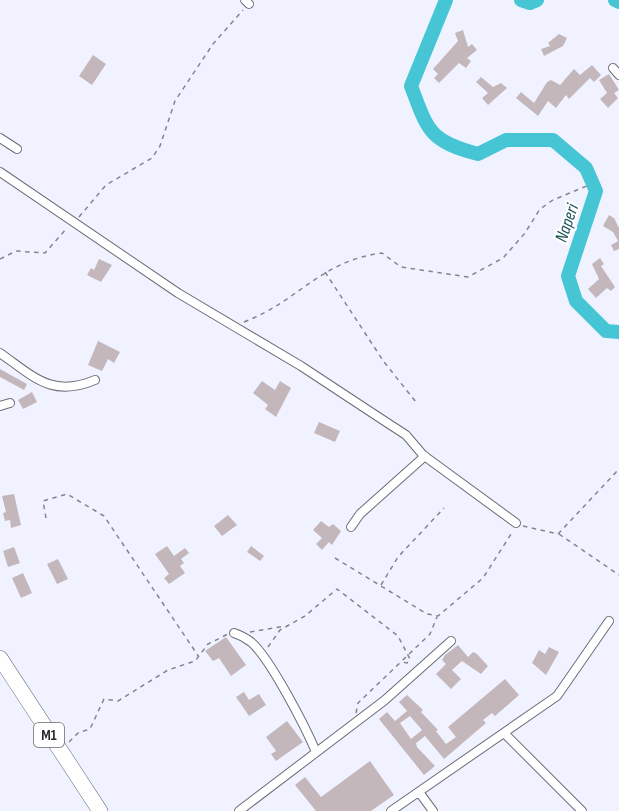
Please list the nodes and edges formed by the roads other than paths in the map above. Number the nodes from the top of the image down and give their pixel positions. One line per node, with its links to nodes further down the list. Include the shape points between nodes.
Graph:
1 (0, 138): 2 (street)
2 (17, 149)
3 (0, 172): 8 (street, via 124,257 393,426)
4 (0, 353): 5 (street, via 51,386 68,388)
5 (95, 380)
6 (10, 403): 7 (street)
7 (0, 406)
8 (425, 456): 9 (street); 10 (street, via 360,514)
9 (516, 522)
10 (351, 527)
11 (609, 621): 15 (street, via 561,692)
12 (234, 633): 16 (street, via 251,642 263,656)
13 (450, 641): 16 (street, via 385,700)
14 (0, 658): 18 (highway, M1)
15 (504, 733): 17 (street); 22 (street)
16 (316, 752): 19 (street)
17 (419, 792): 20 (street); 21 (street)
18 (100, 811)
19 (240, 811)
20 (391, 811)
21 (433, 811)
22 (582, 811)

